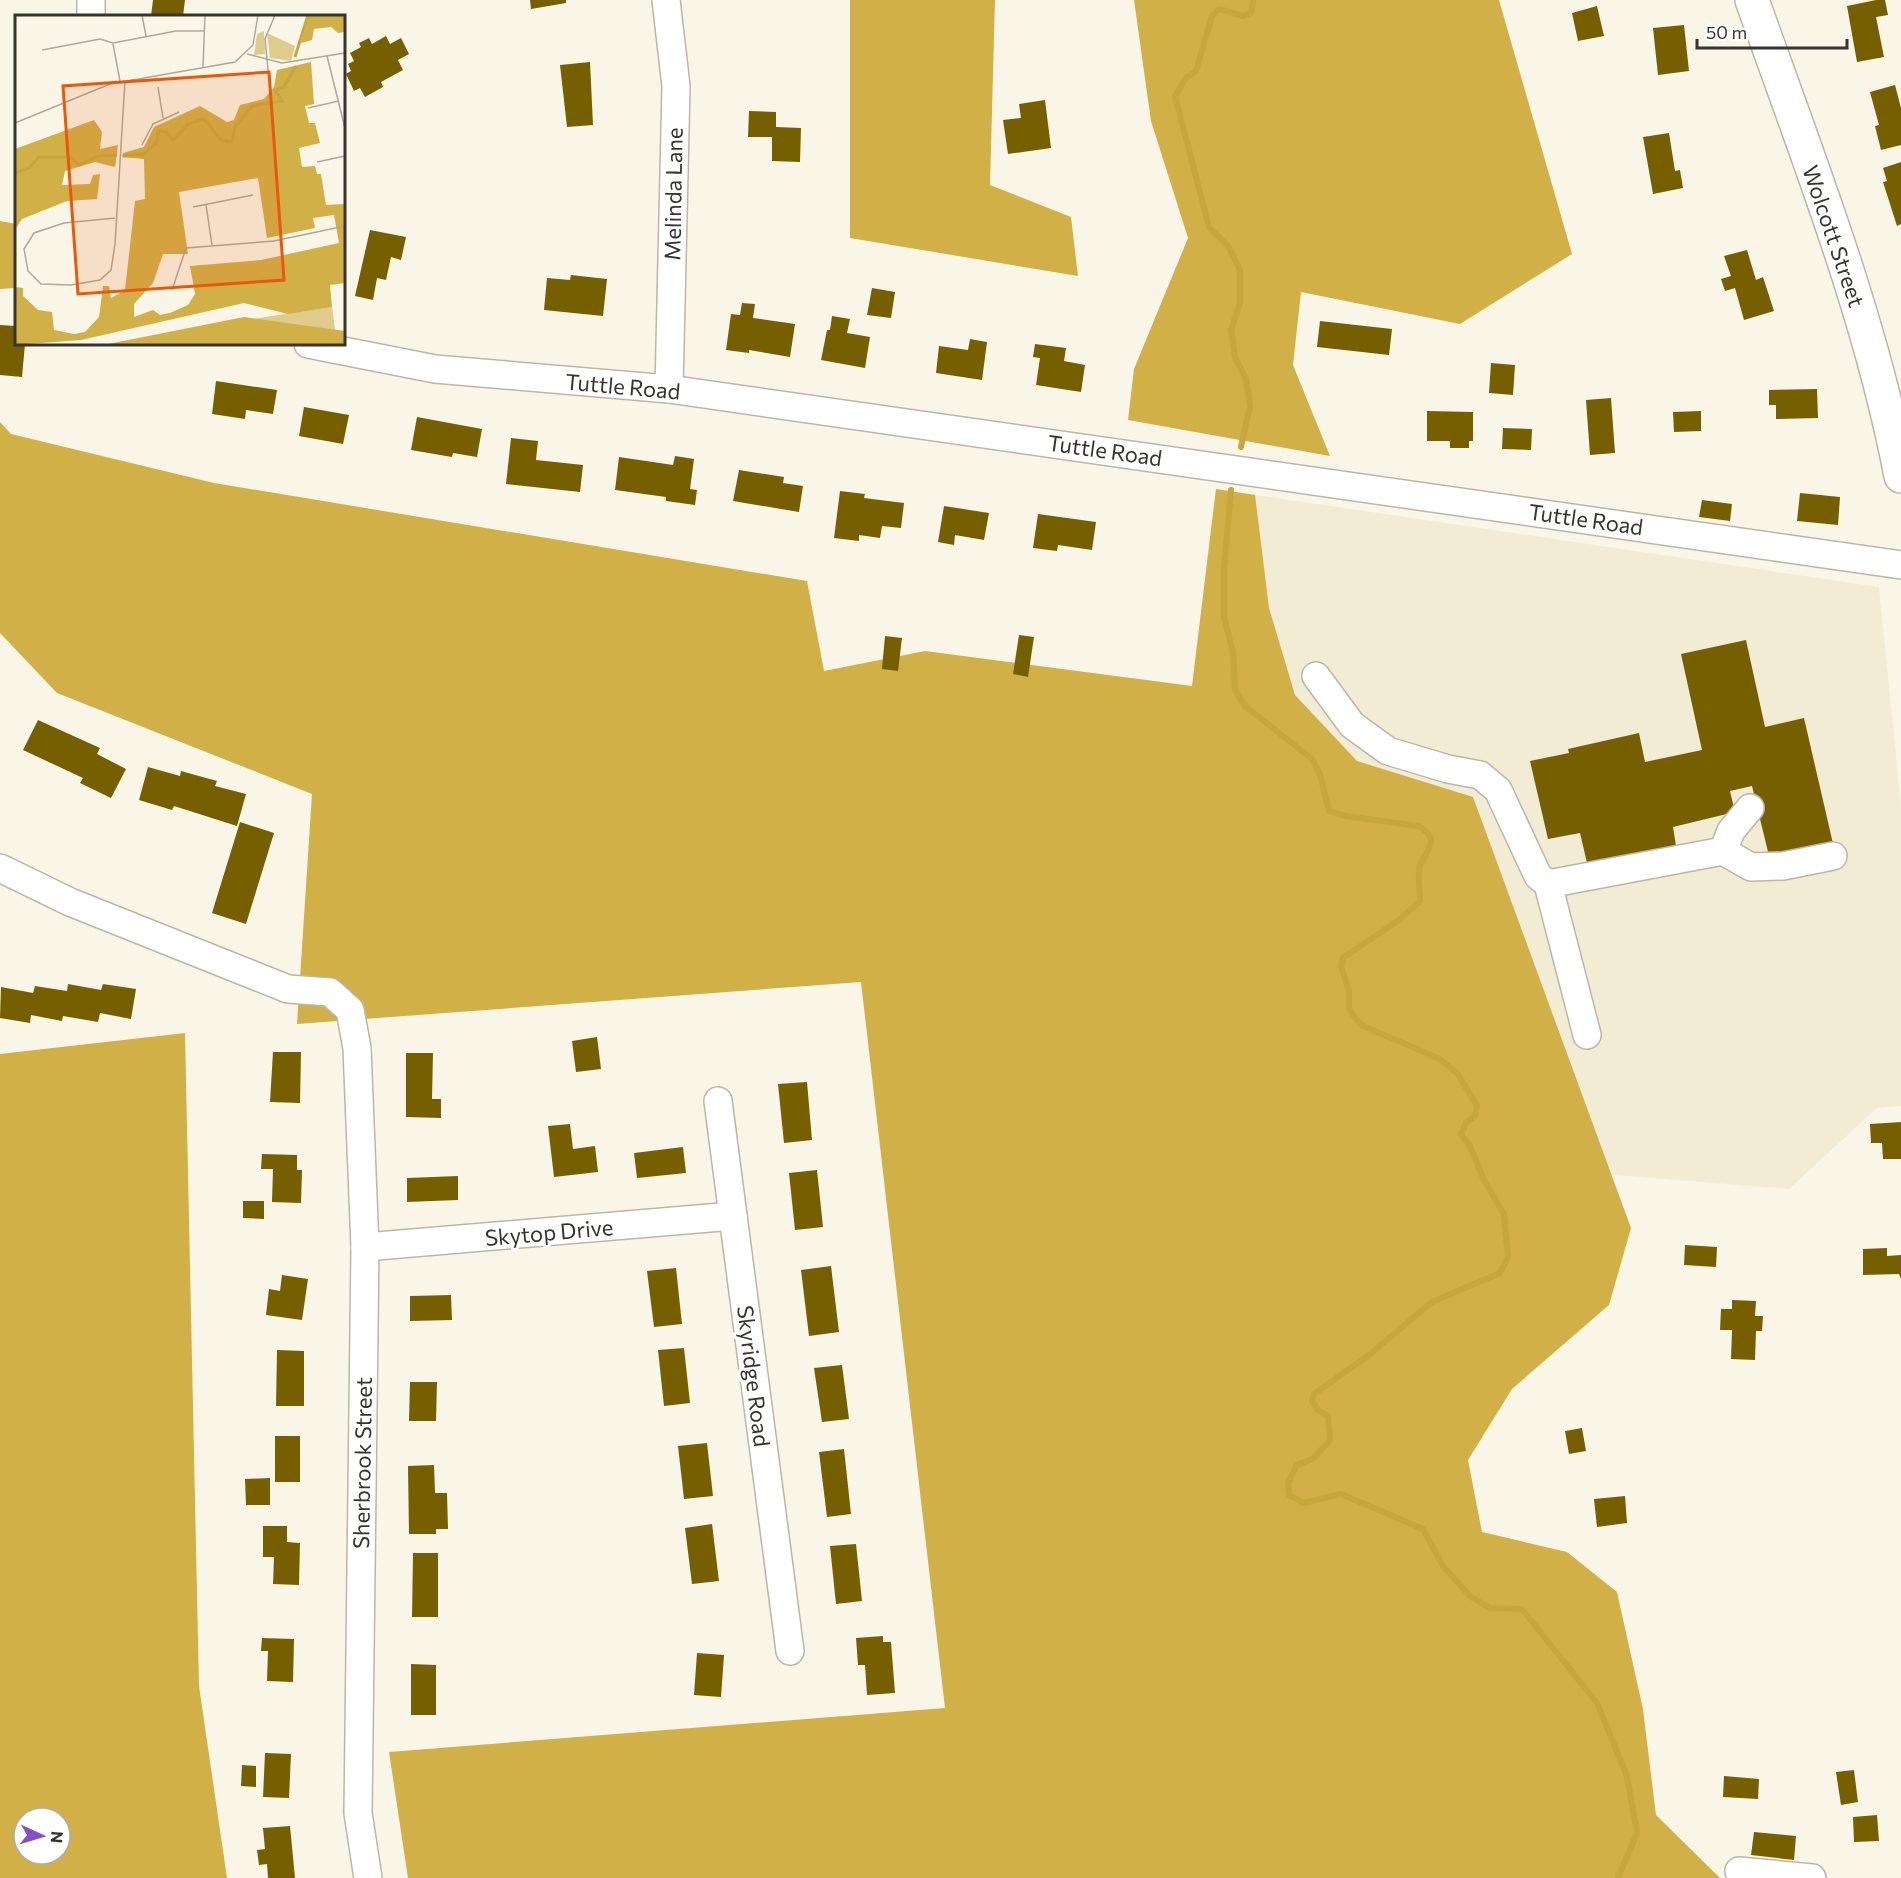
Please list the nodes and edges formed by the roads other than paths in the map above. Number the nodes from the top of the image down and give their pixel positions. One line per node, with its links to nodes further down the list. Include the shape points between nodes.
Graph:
1 (666, 0): 4 (street, Melinda Lane, via 676,86)
2 (1752, 0): 5 (main road, Wolcott Street, via 1863,321)
3 (313, 345): 4 (street, Tuttle Road, via 435,369)
4 (669, 389): 6 (street, Tuttle Road)
5 (1901, 476)
6 (1901, 565)
7 (1316, 676): 12 (street, via 1352,725 1388,751 1480,775 1498,790 1538,876)
8 (1750, 808): 9 (street, via 1731,831)
9 (1723, 851): 10 (street, via 1751,867 1783,866); 12 (street)
10 (1833, 856)
11 (0, 868): 16 (street, Sherbrook Street, via 70,902 288,989 330,992 350,1010 357,1048)
12 (1548, 884): 13 (street)
13 (1587, 1035)
14 (718, 1101): 15 (street, Skyridge Road)
15 (733, 1216): 16 (street, Skytop Drive); 17 (street, Skyridge Road)
16 (365, 1247): 19 (street, Sherbrook Street, via 358,1813)
17 (790, 1652)
18 (1739, 1871): 20 (street)
19 (368, 1878)
20 (1812, 1878)

